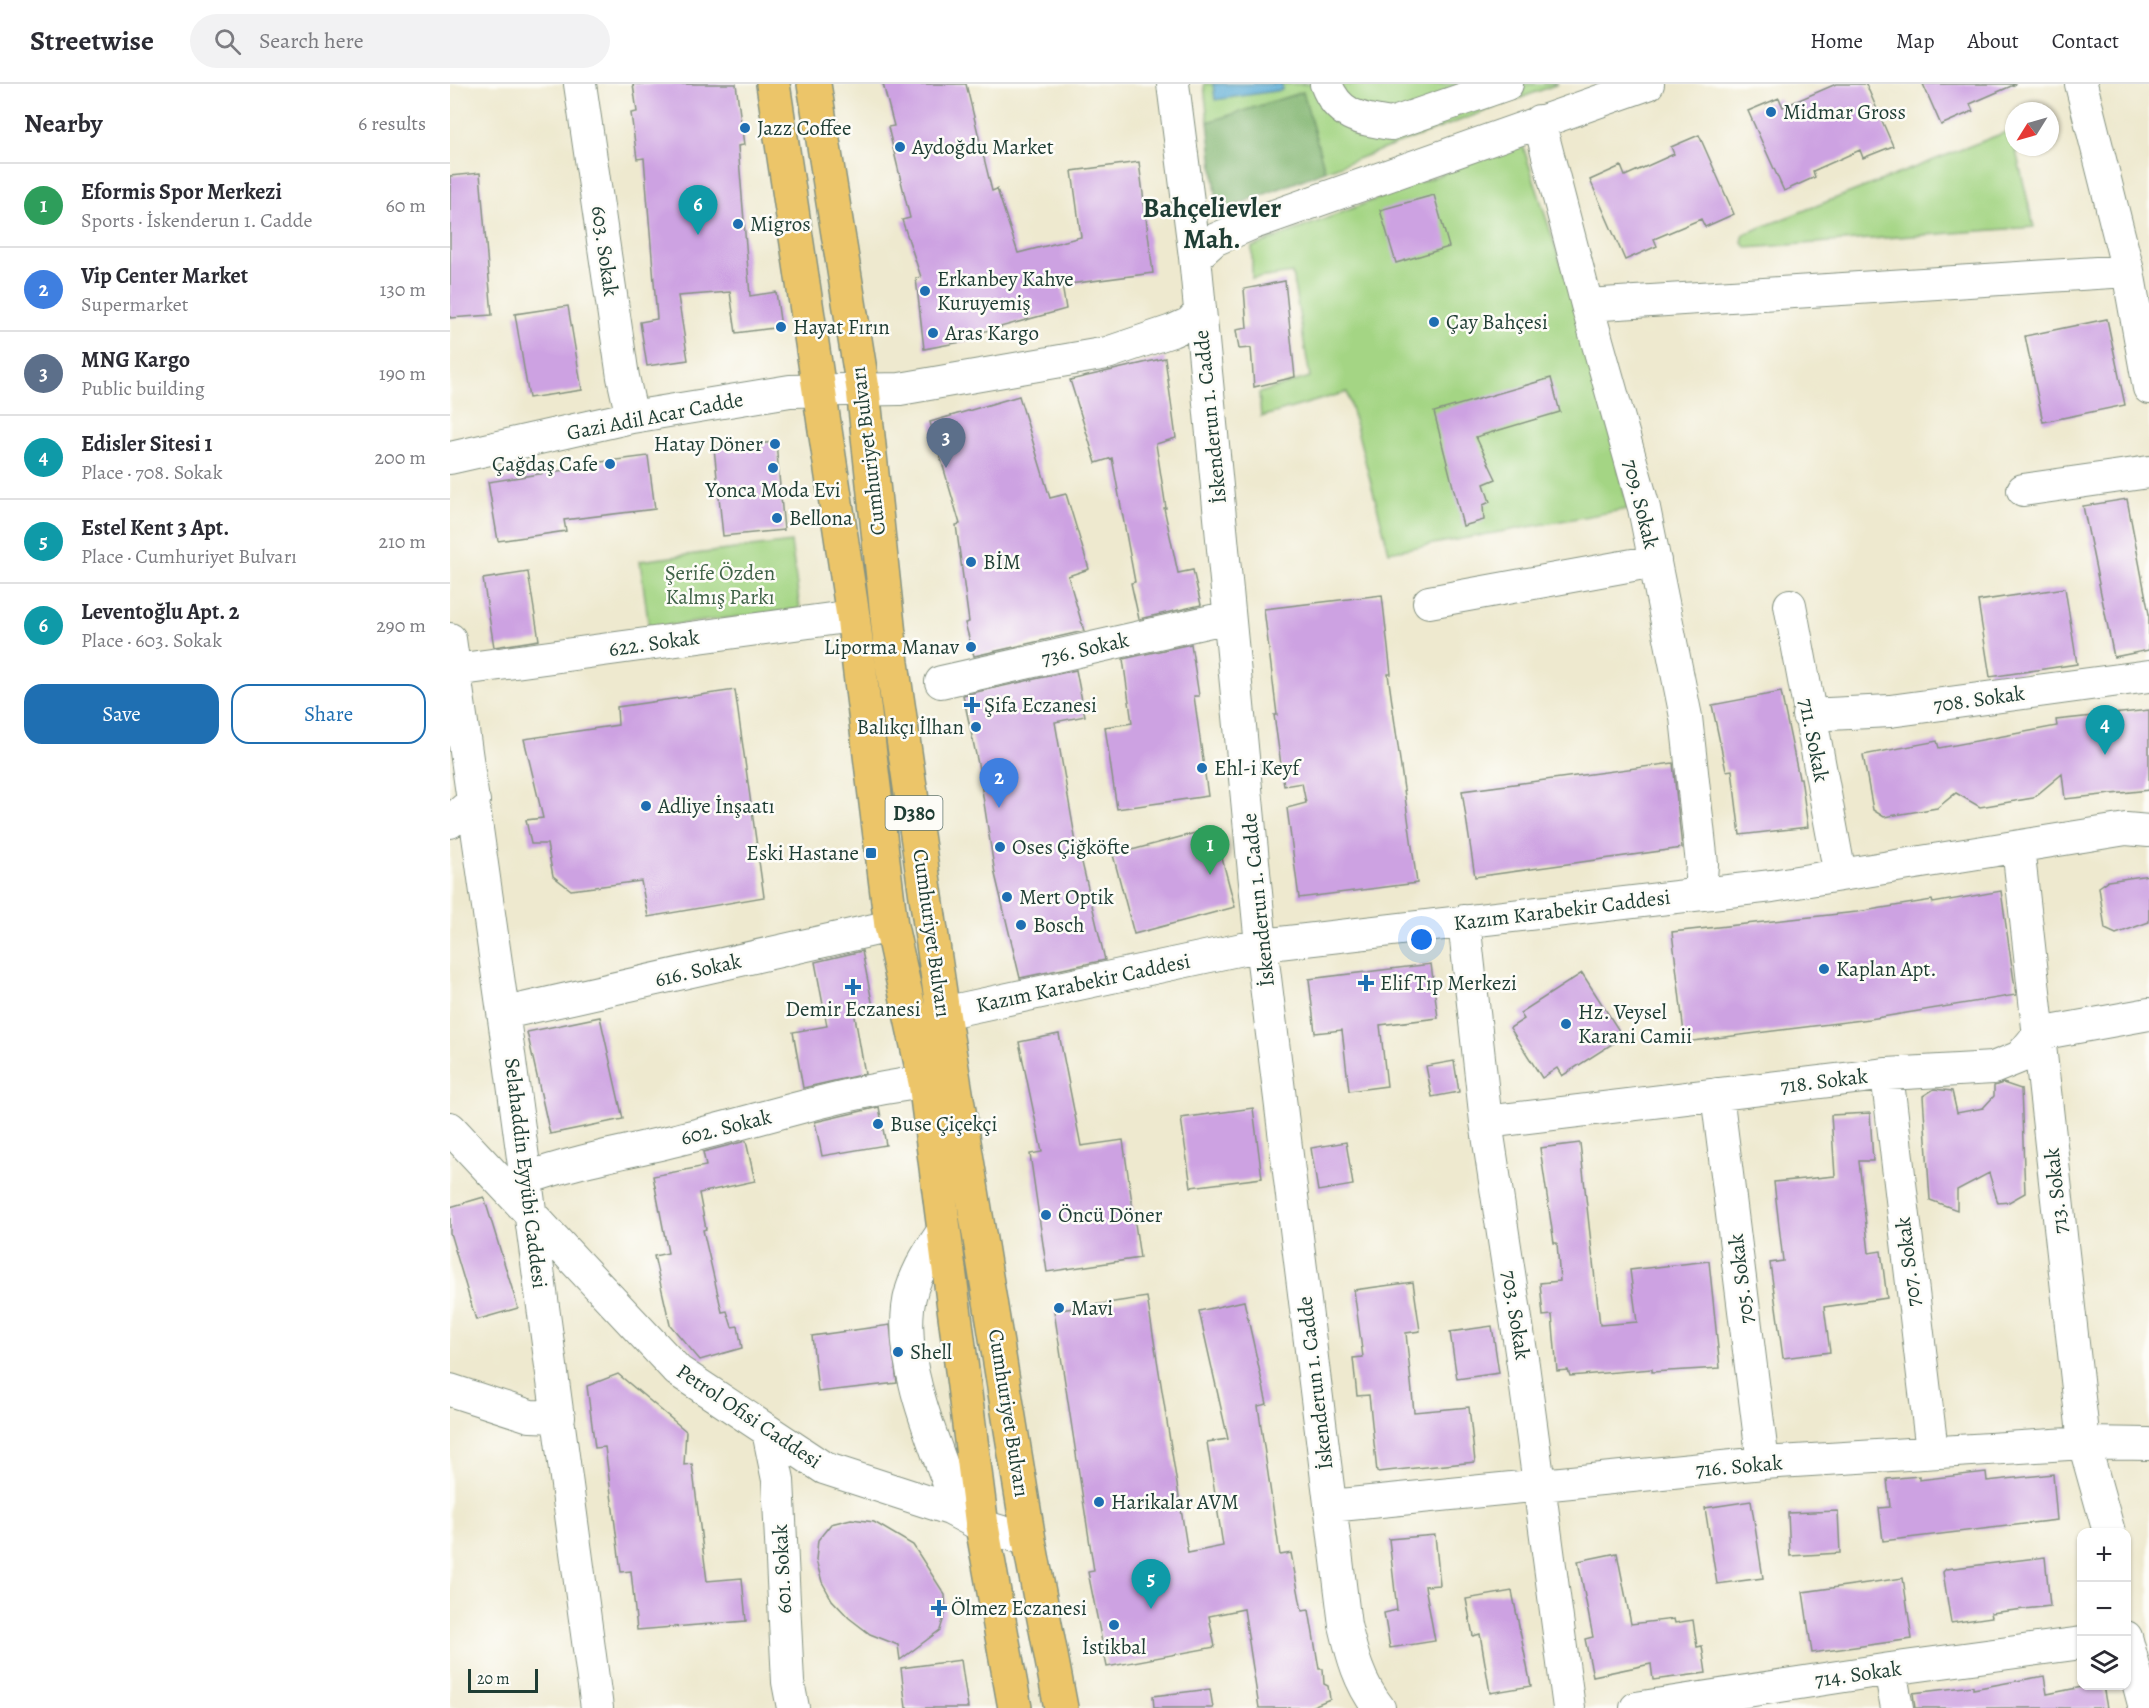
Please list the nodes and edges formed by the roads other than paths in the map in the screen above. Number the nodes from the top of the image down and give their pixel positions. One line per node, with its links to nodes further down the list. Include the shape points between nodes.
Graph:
1 (580, 84): 17 (street, 603. Sokak)
2 (773, 84): 16 (main road, Cumhuriyet Bulvarı / D380)
3 (814, 84): 15 (main road, Cumhuriyet Bulvarı / D380)
4 (1173, 84): 10 (street, İskenderun 1. Cadde)
5 (1326, 84): 6 (street, via 1341,110 1391,124)
6 (1507, 84)
7 (1648, 84): 9 (street)
8 (2080, 84): 11 (street)
9 (1539, 121): 10 (street, via 1251,224 1214,240); 12 (street, 709. Sokak)
10 (1194, 257): 13 (street, İskenderun 1. Cadde)
11 (2128, 271): 12 (street); 14 (street)
12 (1587, 305): 21 (street, 709. Sokak)
13 (1200, 312): 15 (street, Gazi Adil Acar Cadde, via 1190,323 1172,331 1107,352 900,389); 25 (street, İskenderun 1. Cadde)
14 (2149, 388)
15 (862, 389): 16 (street, Gazi Adil Acar Cadde); 41 (main road, Cumhuriyet Bulvarı / D380, via 892,663)
16 (817, 390): 17 (street, Gazi Adil Acar Cadde); 24 (main road, Cumhuriyet Bulvarı / D380)
17 (632, 417): 18 (street, Gazi Adil Acar Cadde)
18 (450, 458)
19 (2149, 472): 20 (street)
20 (2023, 490)
21 (1655, 561): 22 (street); 36 (street, 709. Sokak, via 1686,717 1702,864)
22 (1429, 602)
23 (1790, 605): 30 (street, 711. Sokak)
24 (853, 616): 27 (street, 622. Sokak); 38 (main road, Cumhuriyet Bulvarı / D380)
25 (1229, 617): 29 (street, 736. Sokak); 39 (street, İskenderun 1. Cadde)
26 (450, 639): 27 (street, Selahaddin Eyyübi Caddesi)
27 (455, 670): 31 (street, Selahaddin Eyyübi Caddesi)
28 (2149, 676): 30 (street, 708. Sokak, via 1890,711)
29 (941, 682)
30 (1808, 715): 35 (street, 711. Sokak)
31 (474, 801): 32 (street); 40 (street, Selahaddin Eyyübi Caddesi)
32 (450, 822)
33 (2149, 831): 34 (street, Kazım Karabekir Caddesi, via 2126,829)
34 (2018, 847): 35 (street, Kazım Karabekir Caddesi); 43 (street, 713. Sokak)
35 (1840, 875): 36 (street, Kazım Karabekir Caddesi)
36 (1700, 894): 37 (street, Kazım Karabekir Caddesi)
37 (1464, 921): 39 (street, Kazım Karabekir Caddesi); 47 (street, 703. Sokak)
38 (891, 926): 40 (street, 616. Sokak); 45 (main road, Cumhuriyet Bulvarı / D380)
39 (1261, 945): 41 (street, Kazım Karabekir Caddesi); 60 (street, İskenderun 1. Cadde)
40 (505, 1013): 49 (street, Selahaddin Eyyübi Caddesi)
41 (943, 1013): 63 (main road, Cumhuriyet Bulvarı / D380)
42 (2149, 1014): 43 (street)
43 (2039, 1034): 44 (street, 718. Sokak, via 2020,1057 1993,1068); 55 (street, 713. Sokak)
44 (1887, 1074): 46 (street, 718. Sokak); 57 (street, 707. Sokak)
45 (925, 1082): 49 (street, 602. Sokak, via 887,1086); 51 (main road, Cumhuriyet Bulvarı / D380)
46 (1717, 1094): 47 (street, 718. Sokak); 58 (street, 705. Sokak)
47 (1486, 1122): 59 (street, 703. Sokak)
48 (450, 1128): 50 (street, Petrol Ofisi Caddesi)
49 (528, 1178): 50 (street, Selahaddin Eyyübi Caddesi)
50 (529, 1212): 53 (street, Selahaddin Eyyübi Caddesi); 54 (street, Petrol Ofisi Caddesi, via 678,1371)
51 (944, 1230): 61 (main road, Cumhuriyet Bulvarı / D380); 61 (street, via 923,1260 908,1306 908,1350 921,1403)
52 (450, 1390): 53 (street, via 530,1416)
53 (559, 1417): 67 (street, Selahaddin Eyyübi Caddesi)
54 (768, 1431): 61 (street, Petrol Ofisi Caddesi, via 824,1468 950,1509); 68 (street, 601. Sokak, via 778,1480 788,1682)
55 (2084, 1443): 56 (street, 716. Sokak); 57 (street, 716. Sokak); 62 (street, 713. Sokak)
56 (2149, 1444)
57 (1932, 1451): 58 (street, 716. Sokak)
58 (1762, 1463): 59 (street, 716. Sokak)
59 (1539, 1485): 60 (street, 716. Sokak); 72 (street, 703. Sokak)
60 (1330, 1506): 71 (street, İskenderun 1. Cadde, via 1352,1656 1369,1696)
61 (971, 1520): 63 (street, Petrol Ofisi Caddesi); 69 (main road, Cumhuriyet Bulvarı / D380)
62 (2108, 1528)
63 (1029, 1540): 70 (main road, Cumhuriyet Bulvarı / D380)
64 (2077, 1644): 66 (street, 714. Sokak)
65 (2131, 1653): 75 (street)
66 (1890, 1669): 73 (street, 714. Sokak); 74 (street)
67 (597, 1708)
68 (793, 1708)
69 (1015, 1708)
70 (1061, 1708)
71 (1379, 1708)
72 (1569, 1708)
73 (1636, 1708)
74 (1897, 1708)
75 (2145, 1708)

